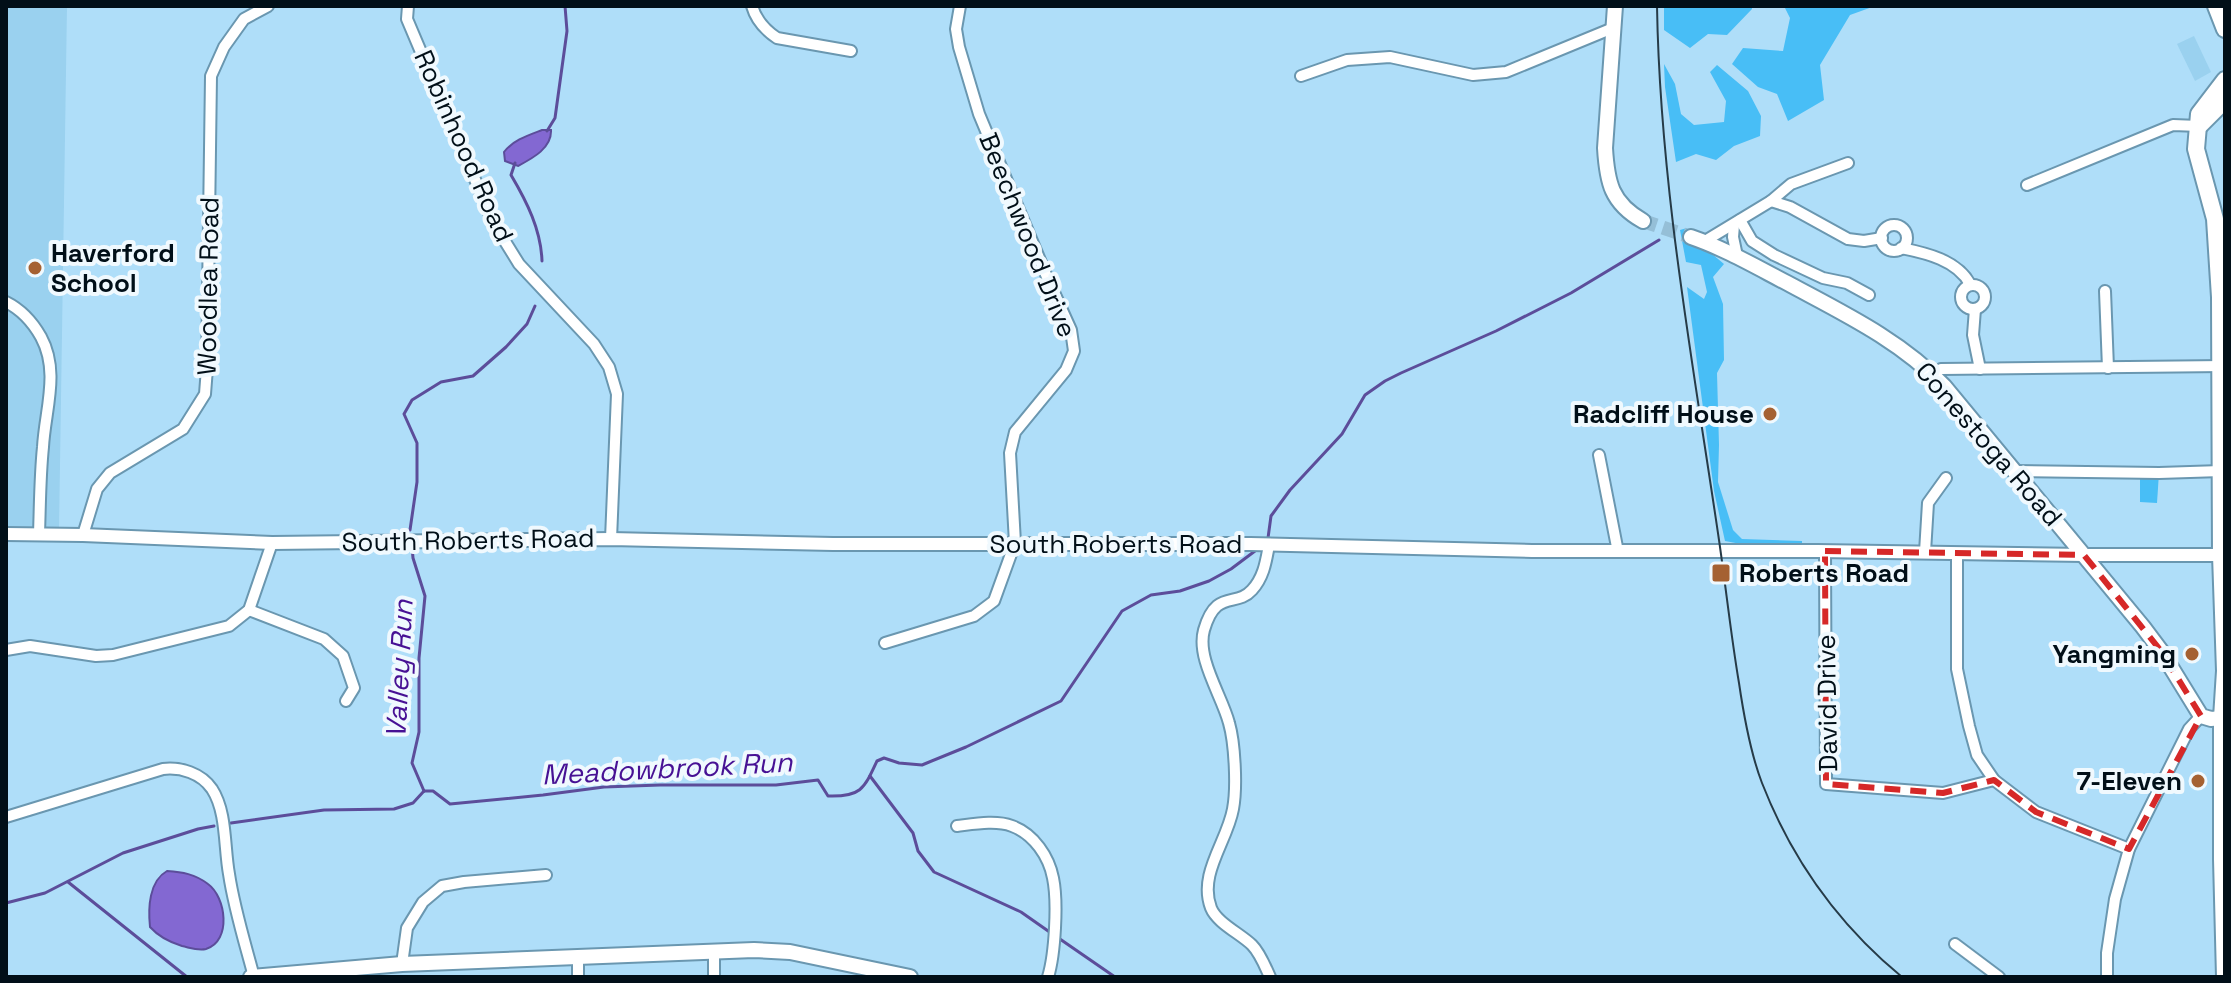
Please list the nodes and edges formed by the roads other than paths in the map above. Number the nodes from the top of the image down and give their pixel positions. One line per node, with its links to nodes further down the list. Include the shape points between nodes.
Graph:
1 (268, 6): 38 (street, Woodlea Road, via 244,19 211,76 205,394 183,429 110,473 97,489)
2 (408, 6): 39 (street, Robinhood Road, via 407,19 493,222 519,264 609,367 617,394)
3 (752, 6): 9 (street, via 777,38)
4 (960, 6): 41 (street, Beechwood Drive, via 959,47 979,114 1071,330 1074,351 1066,370 1015,432 1010,453)
5 (1615, 6): 7 (main road)
6 (2216, 6): 8 (main road)
7 (1613, 28): 10 (street, via 1506,72 1473,75 1390,57 1347,60); 17 (main road, via 1605,148 1608,183)
8 (2225, 29)
9 (851, 51)
10 (1301, 76)
11 (2225, 80): 13 (main road, via 2199,114)
12 (2225, 100): 13 (main road)
13 (2199, 126): 15 (street, via 2173,125); 28 (main road, via 2196,149 2215,219)
14 (1848, 163): 16 (street, via 1791,184)
15 (2027, 185)
16 (1771, 201): 18 (street); 19 (street, via 1848,239)
17 (1643, 221)
18 (1737, 222): 20 (street); 22 (street); 25 (street, via 1752,241 1774,255)
19 (1882, 238): 21 (street, via 1887,248); 21 (street, via 1887,227 1901,227 1906,240)
20 (1698, 239): 22 (main road, Conestoga Road)
21 (1901, 248): 23 (street, via 1946,262)
22 (1737, 256): 31 (main road, Conestoga Road, via 1902,347)
23 (1970, 284): 27 (street, via 1960,299); 27 (street, via 1985,294)
24 (2105, 291): 29 (street)
25 (1869, 295)
26 (6, 302): 37 (street, via 34,325 50,365)
27 (1975, 309): 30 (street, via 1973,335)
28 (2222, 366): 29 (street); 34 (main road)
29 (2108, 368): 30 (street)
30 (1980, 369): 31 (street, via 1941,369)
31 (1933, 374): 33 (main road, Conestoga Road)
32 (1599, 455): 44 (street)
33 (2014, 471): 34 (street); 48 (main road, Conestoga Road)
34 (2221, 471): 47 (main road)
35 (1946, 478): 45 (street, via 1928,503)
36 (6, 534): 37 (street, South Roberts Road)
37 (39, 534): 38 (street, South Roberts Road)
38 (83, 535): 40 (street, South Roberts Road)
39 (611, 539): 40 (street, South Roberts Road); 41 (street, South Roberts Road)
40 (272, 543): 49 (street)
41 (1015, 543): 42 (street, South Roberts Road); 50 (street, via 994,601 974,616)
42 (1269, 545): 44 (street, South Roberts Road); 71 (street, via 1264,571 1250,593 1219,602 1203,633 1205,659 1229,724 1234,763 1234,807 1209,871 1211,910 1253,946)
43 (1825, 551): 44 (street, South Roberts Road); 45 (street, South Roberts Road); 55 (street, David Drive, via 1826,784 1943,793)
44 (1618, 552)
45 (1925, 552): 46 (street, South Roberts Road)
46 (1957, 553): 48 (street, South Roberts Road); 55 (street, via 1957,669 1977,755)
47 (2223, 554): 48 (street, South Roberts Road); 54 (main road)
48 (2084, 555): 53 (main road, Conestoga Road, via 2161,651)
49 (249, 610): 51 (street, via 229,626 113,655 30,646); 52 (street, via 324,639 343,656 354,688)
50 (885, 643)
51 (6, 650)
52 (346, 701)
53 (2201, 716): 54 (main road); 59 (street, via 2189,729)
54 (2224, 718): 57 (main road)
55 (1994, 780): 59 (street, via 2036,812)
56 (6, 817): 66 (street, via 163,769 185,770 201,778 219,805)
57 (2224, 822): 60 (main road)
58 (957, 826): 70 (street, via 1012,826 1044,853 1053,878 1055,928)
59 (2129, 849): 73 (street, via 2115,899)
60 (2224, 860): 74 (main road)
61 (546, 875): 65 (street, via 442,886 423,902 407,928)
62 (1955, 944): 72 (street)
63 (714, 952): 64 (main road); 68 (street); 69 (main road, via 790,952)
64 (578, 957): 65 (main road); 67 (street)
65 (402, 964): 66 (main road)
66 (252, 977)
67 (578, 977)
68 (714, 977)
69 (910, 977)
70 (1048, 977)
71 (1270, 977)
72 (1999, 977)
73 (2107, 977)
74 (2225, 977)

